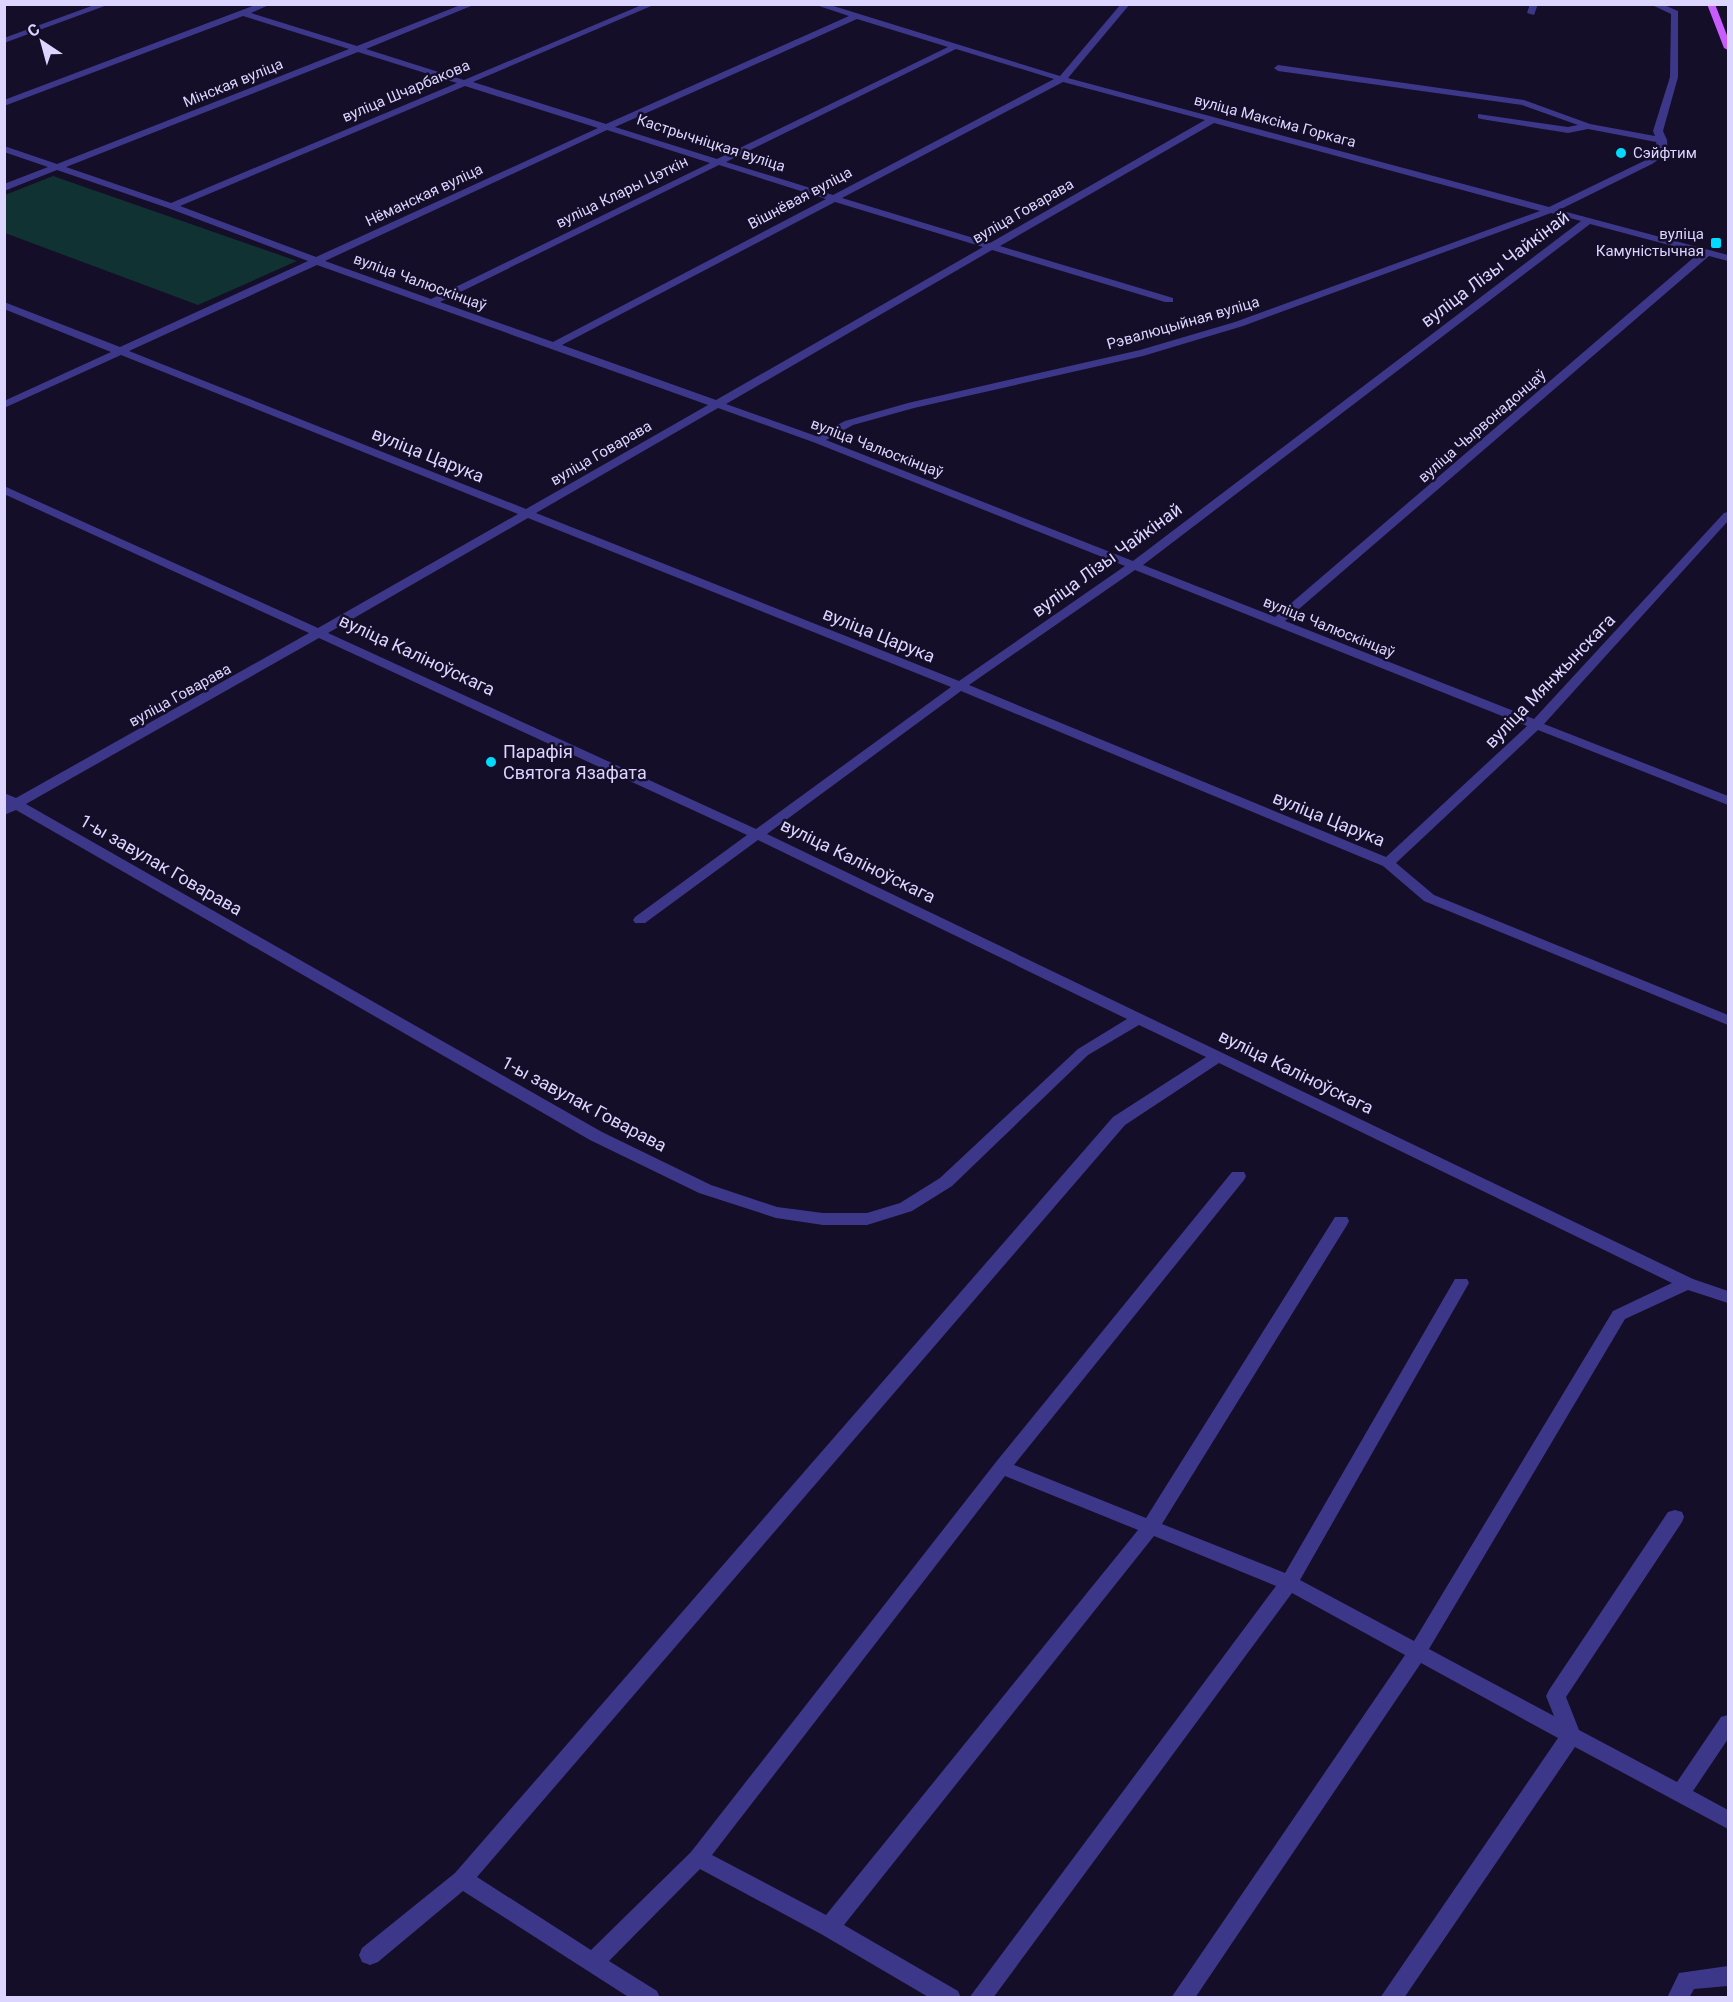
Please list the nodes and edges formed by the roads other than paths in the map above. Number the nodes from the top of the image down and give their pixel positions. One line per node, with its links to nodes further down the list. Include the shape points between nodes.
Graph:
1 (106, 4): 11 (street)
2 (267, 4): 9 (street)
3 (472, 4): 12 (street, Мінская вуліца)
4 (652, 4): 17 (street, вуліца Шчарбакова)
5 (817, 4): 10 (street, вуліца Максіма Горкага)
6 (1126, 4): 16 (street)
7 (1654, 4): 23 (street, via 1675,13 1674,77 1658,131)
8 (1711, 4): 14 (main road)
9 (243, 13): 12 (street, Кастрычніцкая вуліца); 18 (street)
10 (857, 16): 13 (street, вуліца Максіма Горкага); 21 (street, Нёманская вуліца)
11 (4, 41)
12 (360, 47): 17 (street, Кастрычніцкая вуліца); 26 (street, Мінская вуліца)
13 (954, 47): 16 (street, вуліца Максіма Горкага); 25 (street, вуліца Клары Цэткін)
14 (1728, 48)
15 (1278, 68): 22 (street, via 1524,103)
16 (1062, 79): 20 (street, вуліца Максіма Горкага); 28 (street, Вішнёвая вуліца)
17 (465, 81): 21 (street, Кастрычніцкая вуліца); 29 (street, вуліца Шчарбакова)
18 (4, 103)
19 (1481, 116): 22 (street, via 1568,130)
20 (1212, 120): 30 (street, вуліца Максіма Горкага); 32 (street, вуліца Говарава)
21 (609, 126): 25 (street, Кастрычніцкая вуліца); 35 (street, Нёманская вуліца)
22 (1588, 126): 23 (street)
23 (1662, 140): 30 (street, Рэвалюцыйная вуліца, via 1663,153 1656,158)
24 (4, 150): 26 (street, вуліца Чалюскінцаў)
25 (719, 161): 28 (street, Кастрычніцкая вуліца); 37 (street, вуліца Клары Цэткін)
26 (57, 167): 27 (street, Мінская вуліца); 29 (street, вуліца Чалюскінцаў)
27 (4, 188)
28 (832, 198): 32 (street, Кастрычніцкая вуліца); 39 (street, Вішнёвая вуліца)
29 (171, 206): 35 (street, вуліца Чалюскінцаў)
30 (1551, 210): 31 (street, вуліца Максіма Горкага); 43 (street, Рэвалюцыйная вуліца, via 1239,324 1143,353 912,405 849,423)
31 (1589, 220): 33 (street, вуліца Максіма Горкага); 47 (street, вуліца Лізы Чайкінай)
32 (993, 245): 36 (street, Кастрычніцкая вуліца); 41 (street, вуліца Говарава)
33 (1707, 252): 34 (street, вуліца Максіма Горкага); 48 (street, вуліца Чырвонадонцаў)
34 (1728, 258)
35 (316, 261): 37 (street, вуліца Чалюскінцаў); 40 (street, Нёманская вуліца)
36 (1169, 300)
37 (432, 302): 39 (street, вуліца Чалюскінцаў)
38 (4, 305): 40 (street, вуліца Царука)
39 (553, 346): 41 (street, вуліца Чалюскінцаў)
40 (119, 352): 42 (street, Нёманская вуліца); 45 (street, вуліца Царука)
41 (714, 403): 43 (street, вуліца Чалюскінцаў); 45 (street, вуліца Говарава)
42 (4, 405)
43 (817, 440): 47 (street, вуліца Чалюскінцаў)
44 (4, 489): 49 (street, вуліца Каліноўскага)
45 (526, 514): 49 (street, вуліца Говарава); 50 (street, вуліца Царука)
46 (1728, 515): 51 (street, вуліца Мянжынскага)
47 (1136, 564): 48 (street, вуліца Чалюскінцаў); 50 (street, вуліца Лізы Чайкінай)
48 (1277, 622): 51 (street, вуліца Чалюскінцаў)
49 (323, 633): 53 (street, вуліца Говарава); 54 (street, вуліца Каліноўскага)
50 (960, 686): 54 (street, вуліца Лізы Чайкінай); 55 (street, вуліца Царука)
51 (1535, 726): 52 (street, вуліца Чалюскінцаў); 55 (street, вуліца Мянжынскага)
52 (1728, 801)
53 (8, 804): 57 (street, 1-ы завулак Говарава, via 596,1136 705,1189 776,1212 823,1220 867,1219 906,1207 946,1182 1083,1052)
54 (759, 835): 56 (street, вуліца Лізы Чайкінай); 57 (street, вуліца Каліноўскага)
55 (1388, 863): 58 (street, вуліца Царука, via 1429,898)
56 (640, 920)
57 (1139, 1018): 59 (street, вуліца Каліноўскага)
58 (1728, 1020)
59 (1219, 1056): 63 (street, вуліца Каліноўскага); 75 (street, via 1119,1121)
60 (1238, 1176): 65 (street)
61 (1341, 1221): 67 (street)
62 (1461, 1283): 68 (street)
63 (1687, 1283): 64 (street, вуліца Каліноўскага); 69 (street, via 1619,1316)
64 (1728, 1298)
65 (1002, 1467): 67 (street); 74 (street)
66 (1675, 1517): 71 (street, via 1556,1696)
67 (1149, 1528): 68 (street); 76 (street)
68 (1289, 1583): 69 (street); 82 (street)
69 (1417, 1653): 71 (street); 83 (street)
70 (1728, 1723): 72 (street)
71 (1570, 1736): 72 (street); 84 (street)
72 (1680, 1794): 73 (street)
73 (1728, 1820)
74 (698, 1858): 76 (street); 78 (street)
75 (462, 1879): 77 (street); 78 (street)
76 (829, 1927): 81 (street)
77 (370, 1955)
78 (593, 1962): 80 (street)
79 (1728, 1976): 85 (street, via 1687,1980)
80 (649, 1998)
81 (950, 1998)
82 (980, 1998)
83 (1182, 1998)
84 (1390, 1998)
85 (1678, 1998)

